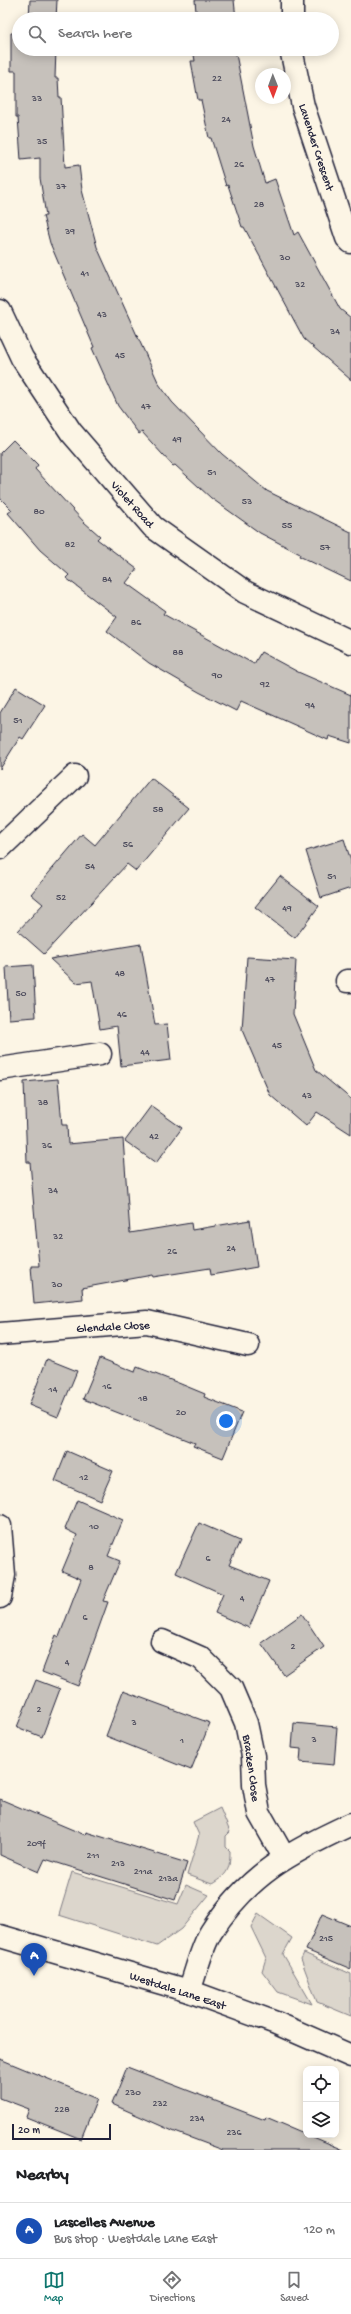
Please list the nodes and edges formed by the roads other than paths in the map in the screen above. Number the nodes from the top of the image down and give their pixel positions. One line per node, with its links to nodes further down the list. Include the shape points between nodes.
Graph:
1 (292, 0): 2 (street)
2 (292, 12)
3 (292, 56): 4 (street, Lavender Crescent, via 303,106)
4 (351, 242)
5 (0, 311): 6 (street, Violet Road, via 22,358 71,432 153,527 245,592)
6 (351, 642)
7 (75, 776): 8 (street)
8 (0, 848)
9 (100, 1054): 10 (street)
10 (0, 1069)
11 (0, 1334): 12 (street, Glendale Close, via 147,1322)
12 (248, 1345)
13 (0, 1526): 14 (street, via 4,1575)
14 (0, 1597)
15 (162, 1641): 17 (street, Bracken Close, via 201,1658 231,1688 246,1723 253,1756 254,1785 259,1813)
16 (351, 1824): 17 (street)
17 (284, 1857): 19 (street, via 260,1874 237,1897 211,1933)
18 (0, 1936): 19 (street, Westdale Lane East)
19 (189, 1991): 20 (street, Westdale Lane East, via 276,2023)
20 (351, 2056)

